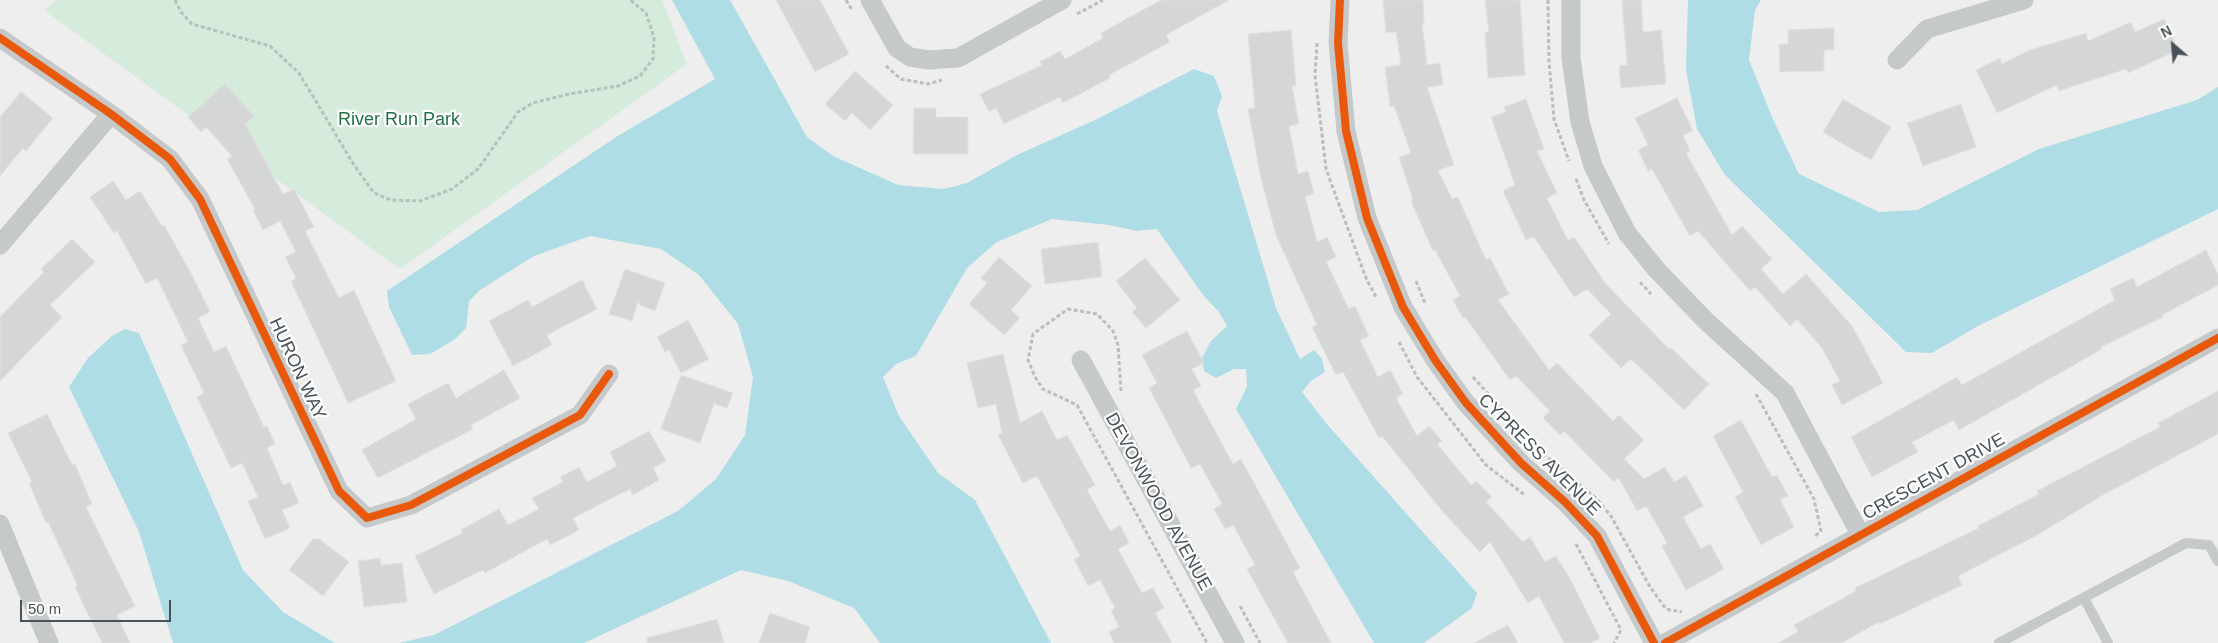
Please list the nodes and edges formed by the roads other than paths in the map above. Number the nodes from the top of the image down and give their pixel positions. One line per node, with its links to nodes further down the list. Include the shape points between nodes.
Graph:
1 (870, 0): 2 (street, via 897,48 910,57 929,60 958,58)
2 (1062, 0)
3 (1340, 0): 19 (street, CYPRESS AVENUE, via 1338,43 1346,131 1367,218 1403,307 1466,404 1521,463 1597,536)
4 (1571, 0): 14 (street, via 1571,58 1580,122 1594,166 1627,233 1656,270 1705,320 1786,393)
5 (2024, 0): 7 (street, via 1927,29)
6 (0, 38): 8 (street, HURON WAY)
7 (1897, 60)
8 (111, 114): 9 (street); 12 (street, HURON WAY, via 170,159 200,200 339,491 367,518 411,505 580,415)
9 (0, 245)
10 (2218, 338): 14 (street, CRESCENT DRIVE)
11 (1081, 360): 18 (street, DEVONWOOD AVENUE)
12 (609, 374)
13 (0, 524): 17 (street)
14 (1860, 534): 20 (street, CRESCENT DRIVE)
15 (2218, 561): 16 (lane, via 2209,545 2186,543)
16 (2084, 598): 21 (lane); 22 (lane)
17 (50, 643)
18 (1235, 643)
19 (1654, 643)
20 (1665, 643)
21 (1999, 643)
22 (2108, 643)

